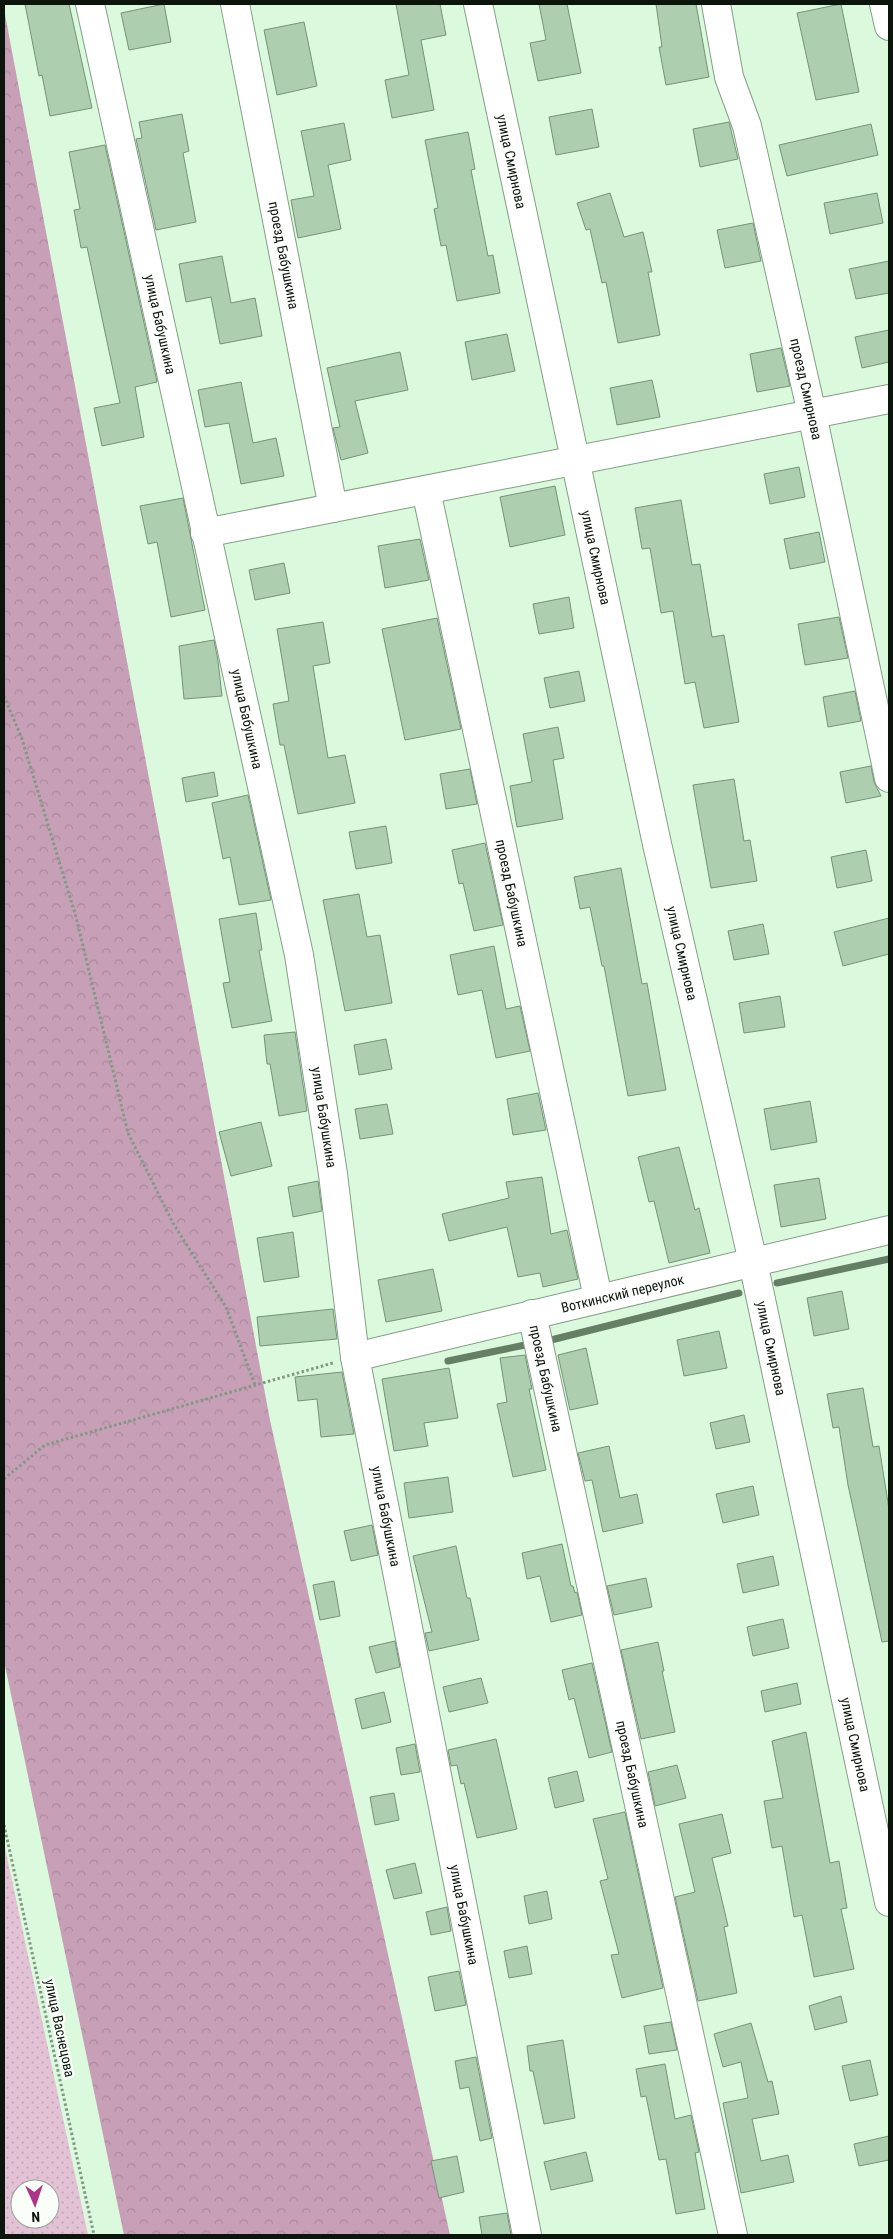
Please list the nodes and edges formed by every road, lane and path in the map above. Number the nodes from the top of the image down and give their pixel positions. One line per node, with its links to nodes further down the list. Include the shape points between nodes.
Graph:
1 (90, 4): 12 (street, улица Бабушкина)
2 (235, 4): 11 (street, проезд Бабушкина)
3 (478, 4): 9 (street, улица Смирнова)
4 (716, 4): 8 (street, проезд Смирнова, via 729,77 747,126)
5 (884, 4): 6 (street)
6 (889, 26)
7 (889, 399): 8 (street)
8 (812, 414): 9 (street); 14 (street, проезд Смирнова)
9 (577, 460): 10 (street); 16 (street, улица Смирнова, via 657,844)
10 (426, 490): 11 (street); 17 (street, проезд Бабушкина)
11 (333, 508): 12 (street)
12 (205, 533): 19 (street, улица Бабушкина, via 298,954 333,1174)
13 (4, 696): 20 (path, via 22,739 76,917 128,1134 173,1223 226,1307)
14 (889, 778)
15 (889, 1230): 16 (street, Воткинский переулок)
16 (753, 1262): 17 (street, Воткинский переулок); 23 (street, улица Смирнова)
17 (598, 1298): 18 (street, Воткинский переулок)
18 (532, 1314): 19 (street, Воткинский переулок); 26 (street, проезд Бабушкина)
19 (355, 1357): 20 (path); 25 (street, улица Бабушкина)
20 (255, 1385): 21 (path, via 45,1445)
21 (4, 1479)
22 (4, 1825): 24 (path, улица Васнецова)
23 (889, 1902)
24 (94, 2235)
25 (527, 2235)
26 (733, 2235)

